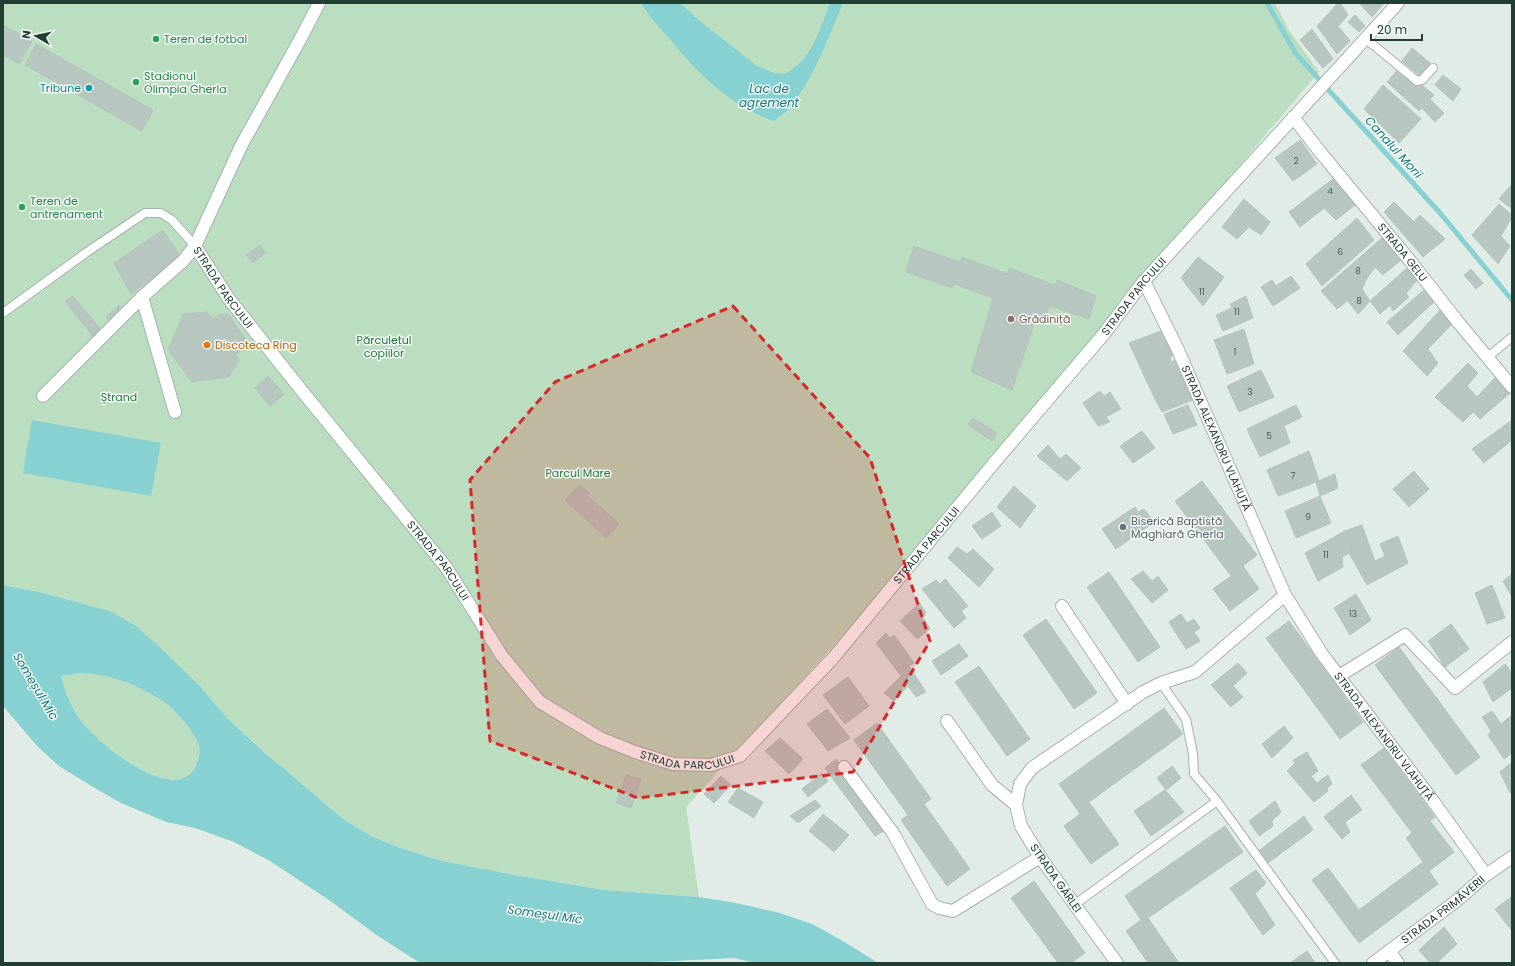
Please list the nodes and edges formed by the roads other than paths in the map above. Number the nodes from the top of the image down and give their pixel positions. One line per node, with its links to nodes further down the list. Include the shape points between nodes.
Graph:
1 (319, 3): 6 (street, STRADA PARCULUI, via 241,146)
2 (1398, 3): 3 (street, STRADA PARCULUI)
3 (1366, 39): 4 (lane, via 1417,80 1422,80); 5 (street, STRADA PARCULUI)
4 (1433, 68)
5 (1293, 117): 7 (street, STRADA PARCULUI); 11 (street, STRADA GELU)
6 (194, 246): 7 (street, STRADA PARCULUI, via 228,299 446,567 502,656 540,702 600,738 673,764 711,765 740,756 834,657 1103,335); 8 (street, via 183,261); 9 (lane, via 172,220 161,213 145,213)
7 (1144, 281): 15 (street, STRADA ALEXANDRU VLAHUȚĂ, via 1178,350)
8 (142, 297): 13 (street); 14 (street)
9 (3, 313)
10 (1512, 337): 11 (lane)
11 (1488, 357): 12 (street, STRADA GELU)
12 (1512, 387)
13 (43, 396)
14 (176, 412)
15 (1285, 595): 18 (street, STRADA ALEXANDRU VLAHUȚĂ); 19 (street, via 1195,672)
16 (1062, 606): 20 (street)
17 (1512, 642): 18 (street, via 1456,688 1405,635)
18 (1339, 676): 27 (street, STRADA ALEXANDRU VLAHUȚĂ)
19 (1161, 683): 20 (street); 23 (lane, via 1186,719 1194,774)
20 (1127, 704): 24 (street, STRADA GÂRLEI, via 1032,768 1020,784)
21 (948, 721): 24 (street, via 992,785)
22 (844, 767): 25 (street, via 892,833 932,904 940,908 953,911)
23 (1216, 801): 28 (lane); 31 (lane)
24 (1016, 805): 25 (street, STRADA GÂRLEI, via 1021,826)
25 (1040, 857): 28 (street, STRADA GÂRLEI)
26 (1512, 857): 27 (street, STRADA PRIMĂVERII)
27 (1486, 875): 29 (street, STRADA PRIMĂVERII)
28 (1074, 905): 30 (street, STRADA GÂRLEI)
29 (1389, 951): 32 (street, STRADA PRIMĂVERII); 33 (street)
30 (1117, 963)
31 (1335, 963)
32 (1373, 963)
33 (1398, 963)

